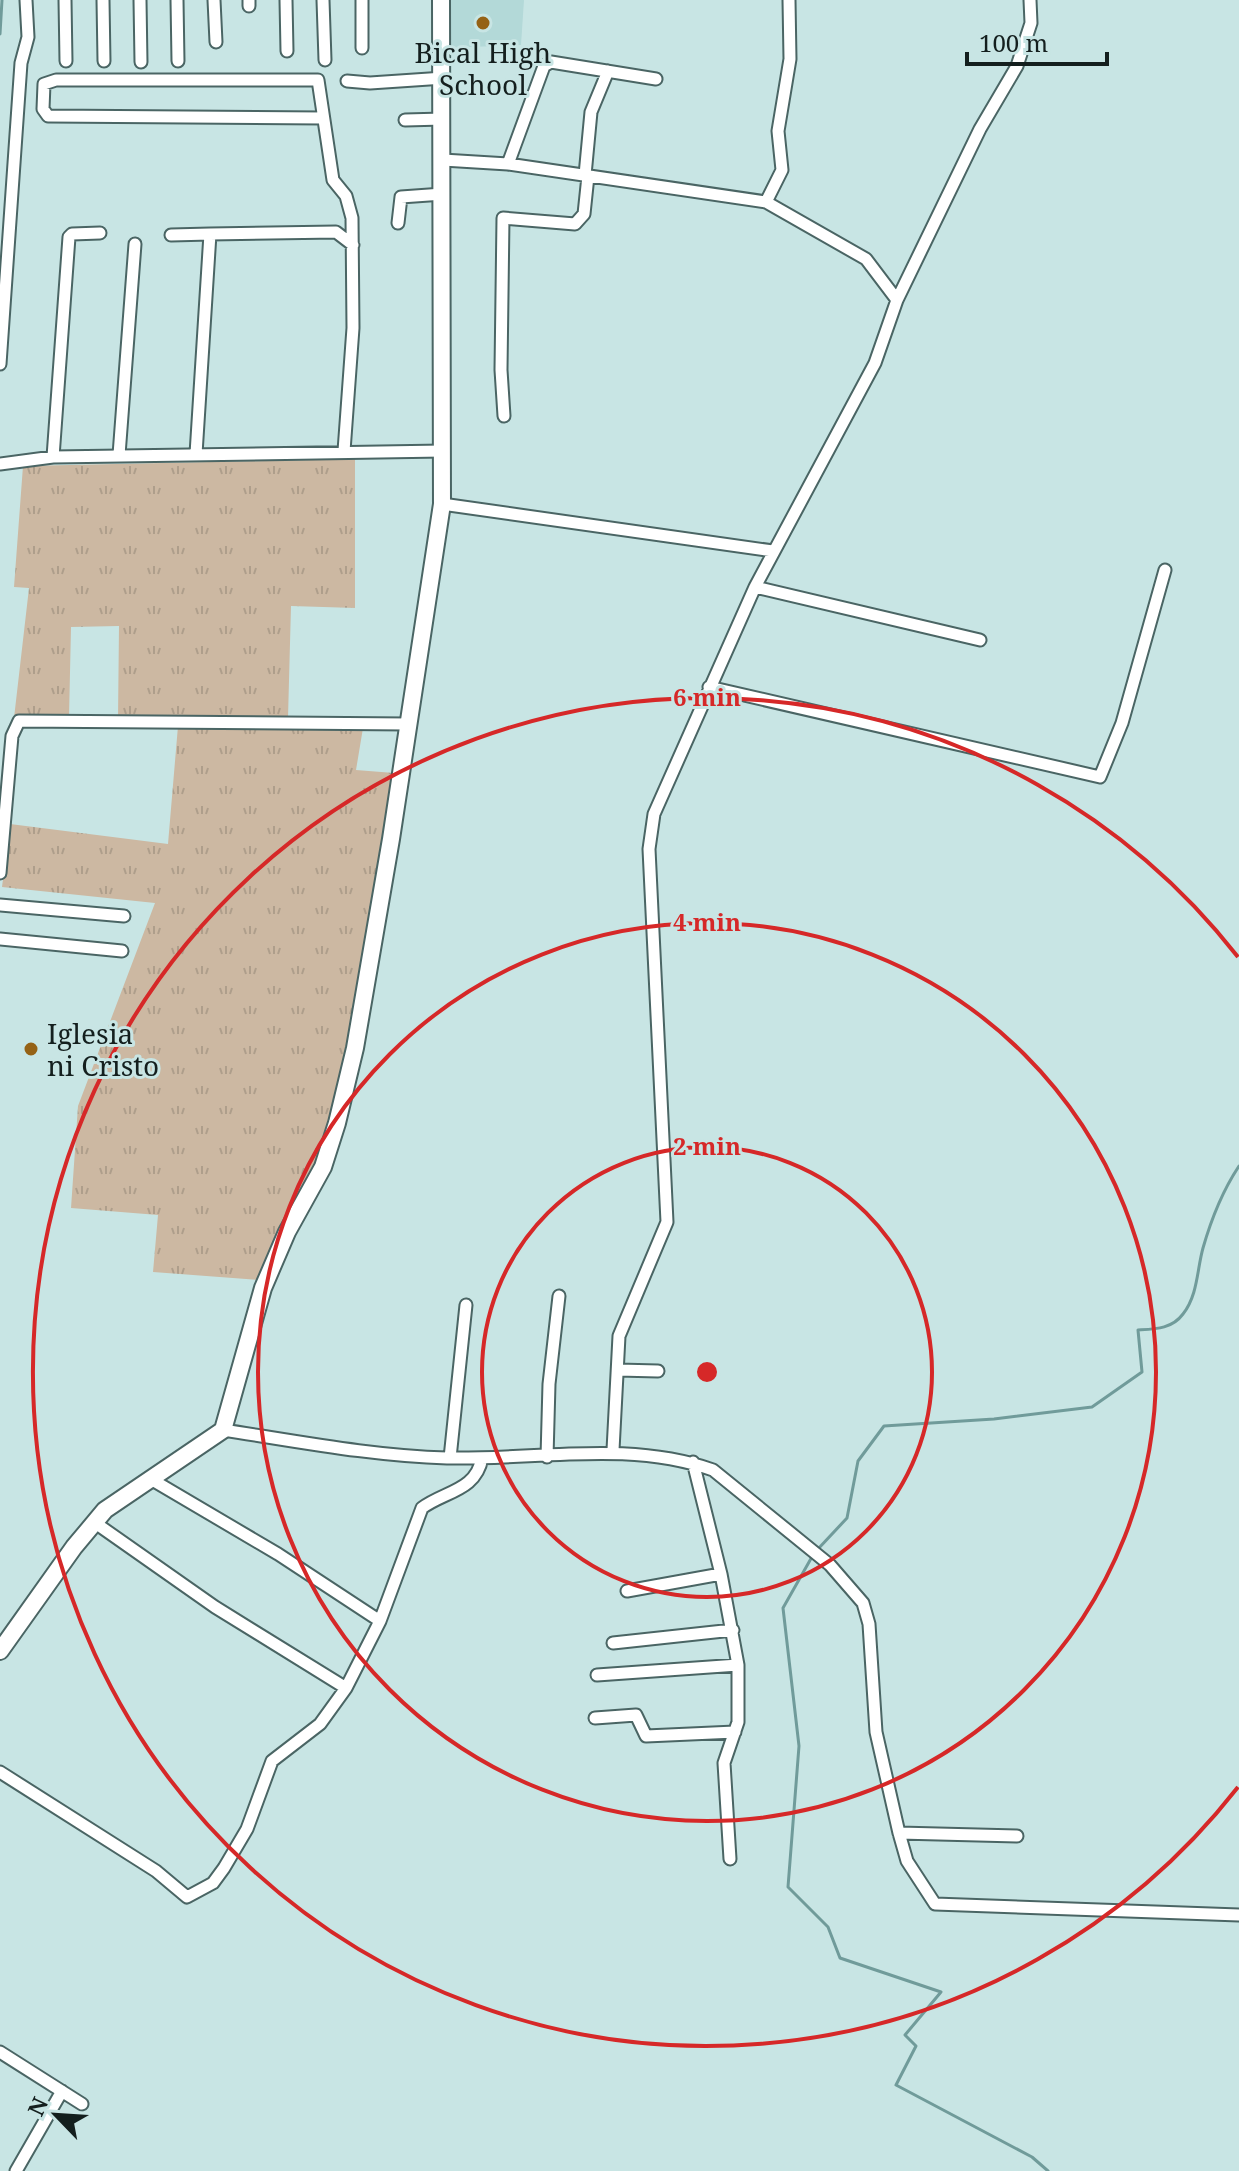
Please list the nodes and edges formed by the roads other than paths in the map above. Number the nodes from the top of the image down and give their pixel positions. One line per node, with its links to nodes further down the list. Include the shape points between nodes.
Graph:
1 (26, 0): 40 (street, via 28,37 21,63)
2 (65, 0): 17 (street)
3 (103, 0): 18 (street)
4 (140, 0): 20 (street)
5 (177, 0): 19 (street)
6 (214, 0): 13 (street)
7 (286, 0): 15 (street)
8 (323, 0): 16 (street)
9 (362, 0): 14 (street)
10 (441, 0): 22 (street)
11 (789, 0): 32 (street, via 790,59 778,131 782,170)
12 (1030, 0): 39 (street, via 1025,49)
13 (216, 42)
14 (362, 48)
15 (287, 51)
16 (325, 60)
17 (66, 61)
18 (104, 61)
19 (178, 61)
20 (141, 62)
21 (608, 71): 23 (street); 29 (street, via 551,62 544,66); 30 (street, via 591,112)
22 (444, 78): 24 (street); 26 (street)
23 (656, 79)
24 (347, 81)
25 (323, 118): 25 (street, via 321,85 314,79 44,84 43,109 48,116); 38 (street, via 333,180 349,203)
26 (443, 119): 27 (street); 28 (street)
27 (405, 120)
28 (443, 160): 29 (street); 31 (street)
29 (508, 164): 30 (street)
30 (586, 175): 32 (street); 41 (street, via 584,214 575,224 503,218)
31 (443, 194): 33 (street, via 401,197); 43 (street)
32 (766, 202): 39 (street, via 866,259)
33 (398, 223)
34 (100, 233): 46 (street, via 69,237)
35 (210, 234): 36 (street); 38 (street, via 336,232); 44 (street)
36 (171, 235)
37 (135, 244): 45 (street)
38 (353, 245): 42 (street)
39 (897, 300): 49 (street, via 875,363)
40 (0, 364)
41 (504, 416)
42 (344, 451): 43 (street); 44 (street)
43 (443, 451): 48 (street)
44 (196, 454): 45 (street)
45 (119, 455): 46 (street)
46 (53, 457): 47 (street)
47 (0, 464)
48 (442, 504): 49 (street); 54 (street)
49 (773, 551): 51 (street)
50 (1165, 570): 53 (street, via 1122,723 1100,777)
51 (755, 587): 52 (street); 53 (street)
52 (980, 640)
53 (709, 687): 62 (street, via 650,828 667,1222 623,1323)
54 (408, 724): 55 (street, via 19,721 12,736); 64 (street, via 355,1048 337,1123 323,1167 263,1288)
55 (0, 873)
56 (0, 905): 57 (street)
57 (124, 916)
58 (0, 939): 59 (street)
59 (122, 951)
60 (559, 1296): 66 (street)
61 (466, 1305): 67 (street)
62 (618, 1370): 63 (street); 65 (street)
63 (658, 1371)
64 (223, 1430): 67 (street); 70 (street)
65 (613, 1450): 66 (street); 69 (street)
66 (547, 1457): 68 (street)
67 (450, 1458): 68 (street)
68 (482, 1458): 74 (street, via 477,1475 466,1486 422,1508)
69 (693, 1462): 72 (street); 84 (street, via 723,1476 830,1565 863,1603 876,1732)
70 (149, 1478): 71 (street); 74 (street)
71 (94, 1522): 77 (street); 80 (street, via 215,1607)
72 (721, 1574): 73 (street); 75 (street)
73 (627, 1591)
74 (380, 1621): 80 (street)
75 (733, 1630): 76 (street); 78 (street)
76 (613, 1643)
77 (0, 1651)
78 (738, 1665): 79 (street); 82 (street)
79 (597, 1675)
80 (346, 1688): 83 (street, via 314,1732 272,1761 231,1858 213,1883 187,1897 156,1871)
81 (595, 1718): 82 (street, via 636,1715 646,1736)
82 (735, 1732): 86 (street, via 724,1763)
83 (0, 1772)
84 (899, 1833): 85 (street); 87 (street, via 907,1861 935,1904)
85 (1017, 1836)
86 (730, 1859)
87 (1239, 1915)
88 (0, 2052): 89 (street)
89 (62, 2091): 90 (street); 91 (street)
90 (82, 2104)
91 (16, 2171)

